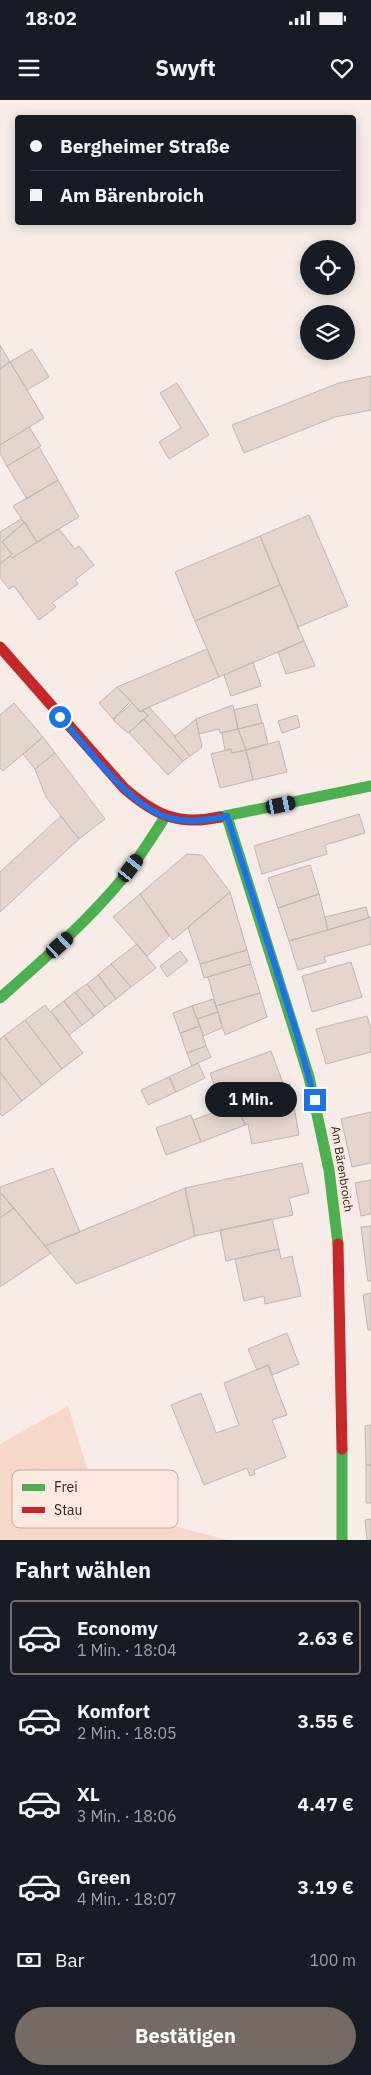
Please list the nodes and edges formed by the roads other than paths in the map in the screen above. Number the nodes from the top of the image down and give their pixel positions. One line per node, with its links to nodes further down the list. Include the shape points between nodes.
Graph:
1 (0, 647): 4 (street, via 119,783 145,806)
2 (371, 786): 3 (street)
3 (227, 816): 4 (street, via 193,821); 6 (street, Am Bärenbroich, via 309,1077 329,1170 340,1282)
4 (166, 817): 5 (street, via 123,878 96,909)
5 (0, 998)
6 (342, 1540)

